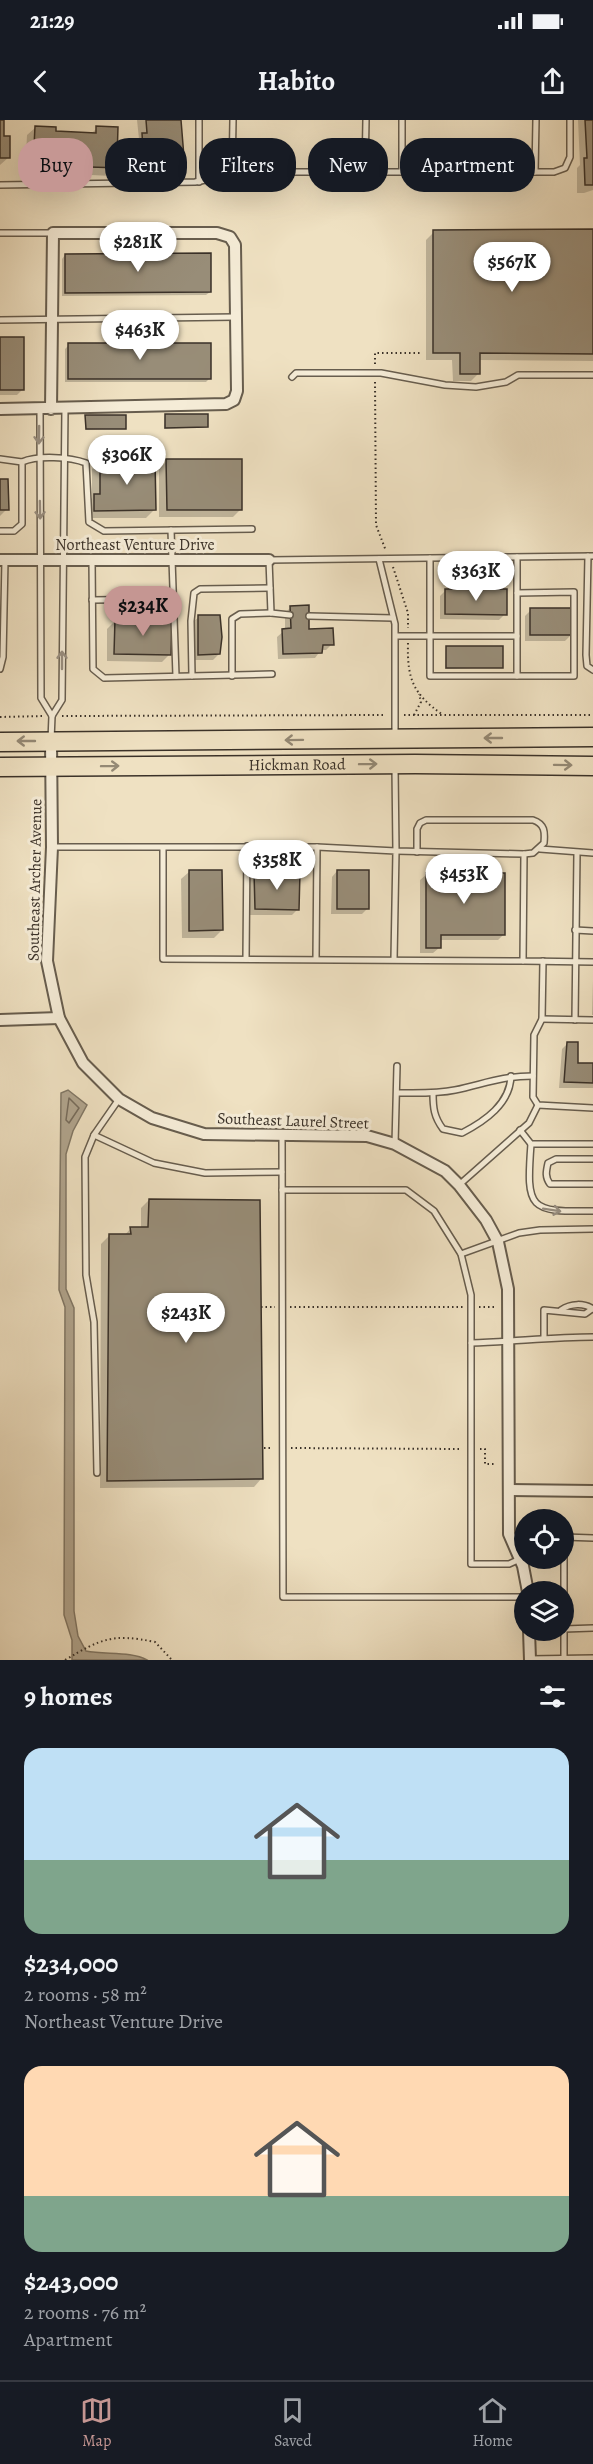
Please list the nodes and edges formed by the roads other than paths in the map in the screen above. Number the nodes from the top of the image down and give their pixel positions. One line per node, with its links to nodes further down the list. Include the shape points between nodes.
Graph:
1 (199, 120): 7 (lane)
2 (232, 120): 8 (lane)
3 (366, 120): 9 (lane)
4 (402, 120): 10 (lane)
5 (536, 120): 11 (lane)
6 (570, 120): 11 (lane, via 570,157 565,168)
7 (199, 138)
8 (232, 138)
9 (366, 138)
10 (402, 138)
11 (536, 172)
12 (199, 182): 13 (lane)
13 (0, 185)
14 (0, 233): 15 (lane)
15 (53, 233): 16 (street, via 217,232 230,237 235,245); 18 (street)
16 (236, 317): 18 (lane); 21 (street, via 234,400 225,404)
17 (0, 320): 18 (lane)
18 (52, 320): 23 (street)
19 (593, 375): 20 (lane, via 518,375 506,382 476,387 375,373 296,373)
20 (292, 377)
21 (65, 408): 23 (street); 26 (lane)
22 (0, 409): 23 (street)
23 (46, 409): 25 (lane, one-way to 25)
24 (0, 459): 27 (lane)
25 (39, 460): 26 (lane); 27 (lane); 36 (lane, one-way to 36)
26 (63, 460): 29 (lane, via 86,463 89,522 104,531); 37 (lane)
27 (22, 462): 30 (lane, via 22,524 14,531)
28 (252, 529): 29 (lane)
29 (171, 530): 39 (lane)
30 (0, 531)
31 (590, 556): 32 (lane); 46 (lane)
32 (516, 557): 34 (lane); 43 (lane)
33 (380, 558): 34 (lane); 40 (lane); 50 (lane)
34 (430, 558): 52 (lane)
35 (3, 560): 36 (street, Northeast Venture Drive); 41 (lane)
36 (40, 560): 37 (street, Northeast Venture Drive); 61 (lane, via 41,698)
37 (62, 560): 38 (street, Northeast Venture Drive); 61 (lane, one-way to 37, via 62,700)
38 (92, 560): 39 (street, Northeast Venture Drive); 45 (lane)
39 (172, 560): 40 (street, Northeast Venture Drive); 44 (lane)
40 (269, 560): 42 (lane)
41 (2, 586): 54 (lane)
42 (270, 588): 47 (lane); 58 (lane, via 194,593)
43 (516, 593): 53 (lane); 60 (lane, via 574,592 574,676)
44 (175, 599): 45 (lane); 57 (lane)
45 (92, 600): 57 (lane, via 93,669 97,675)
46 (590, 601): 55 (lane, via 586,655 587,666)
47 (271, 613): 48 (lane); 59 (lane, via 240,614 232,619)
48 (290, 615)
49 (309, 616): 50 (lane)
50 (393, 618): 51 (lane)
51 (396, 636): 52 (lane); 63 (lane)
52 (430, 636): 53 (lane); 60 (lane, via 430,676)
53 (516, 636): 60 (lane)
54 (0, 669)
55 (593, 670)
56 (272, 674): 59 (lane)
57 (176, 676): 58 (lane)
58 (192, 676): 59 (lane)
59 (232, 676)
60 (516, 676)
61 (52, 716): 64 (lane)
62 (593, 737): 63 (highway, Hickman Road, one-way to 63)
63 (395, 739): 64 (highway, Hickman Road, one-way to 64)
64 (51, 741): 65 (highway, Hickman Road, one-way to 65); 67 (street, Southeast Archer Avenue)
65 (0, 742)
66 (395, 764): 67 (highway, Hickman Road, one-way to 66); 68 (highway, Hickman Road, one-way to 68); 75 (lane)
67 (51, 766): 69 (highway, Hickman Road); 71 (street, Southeast Archer Avenue)
68 (593, 766)
69 (0, 767)
70 (247, 846): 72 (lane); 73 (lane); 82 (lane)
71 (52, 847): 73 (lane); 89 (street, Southeast Archer Avenue, via 47,961)
72 (317, 847): 75 (lane); 83 (lane)
73 (163, 848): 82 (lane, via 163,959)
74 (540, 849): 76 (lane, via 544,828 533,820 433,820 420,823 417,829); 77 (lane); 79 (lane)
75 (396, 851): 76 (lane); 84 (lane)
76 (417, 852): 79 (lane)
77 (577, 853): 78 (lane); 80 (lane)
78 (593, 853)
79 (524, 854): 85 (lane)
80 (575, 930): 81 (lane); 87 (lane)
81 (593, 931)
82 (246, 959): 83 (lane)
83 (316, 959): 84 (lane)
84 (394, 960): 85 (lane)
85 (523, 961): 86 (lane)
86 (543, 961): 87 (lane); 90 (lane)
87 (575, 961): 88 (lane); 92 (lane)
88 (593, 962)
89 (60, 1018): 91 (street); 99 (street, Southeast Laurel Street, via 83,1063)
90 (542, 1019): 92 (lane); 96 (lane, via 534,1035)
91 (0, 1020)
92 (575, 1020): 93 (lane)
93 (593, 1020)
94 (397, 1066): 97 (lane)
95 (511, 1076): 96 (lane); 98 (lane); 98 (lane, via 507,1098 462,1133 443,1129 437,1122)
96 (533, 1076): 100 (lane, via 533,1097)
97 (398, 1093): 98 (lane); 105 (lane)
98 (433, 1093)
99 (119, 1099): 103 (street, Southeast Laurel Street, via 153,1118 204,1134); 104 (lane)
100 (538, 1105): 101 (lane); 102 (lane, via 529,1123)
101 (593, 1108)
102 (520, 1130): 106 (lane); 111 (lane)
103 (282, 1134): 105 (street, Southeast Laurel Street, via 367,1136); 109 (lane)
104 (94, 1135): 109 (lane, via 154,1163 205,1173); 122 (lane, via 85,1157 86,1275 94,1322)
105 (395, 1144): 111 (street, Southeast Laurel Street, via 445,1171)
106 (531, 1144): 107 (lane); 113 (lane, one-way to 113, via 531,1188 539,1208 554,1212)
107 (593, 1144)
108 (593, 1159): 110 (lane, via 556,1160 548,1163 546,1171 550,1184)
109 (282, 1172): 112 (lane)
110 (593, 1184)
111 (459, 1185): 115 (street, Southeast Laurel Street)
112 (282, 1190): 116 (lane, via 406,1190 434,1212); 129 (lane, via 283,1597)
113 (593, 1211)
114 (593, 1229): 115 (lane, via 540,1230)
115 (498, 1242): 116 (lane); 120 (street, Southeast Laurel Street, via 508,1289)
116 (461, 1254): 121 (lane, via 471,1295)
117 (592, 1309): 118 (lane, via 587,1305 568,1305 561,1310 544,1310)
118 (544, 1337): 119 (lane); 120 (lane)
119 (593, 1337)
120 (510, 1342): 121 (lane); 123 (street, Southeast Laurel Street)
121 (471, 1343): 128 (lane, via 471,1564)
122 (97, 1473)
123 (510, 1490): 124 (street); 127 (street, Southeast Laurel Street, via 509,1534)
124 (593, 1491)
125 (574, 1537): 126 (lane)
126 (593, 1538)
127 (514, 1539)
128 (514, 1562)
129 (514, 1597)
130 (593, 1628): 131 (lane)
131 (574, 1629)
132 (529, 1641): 137 (street)
133 (564, 1641): 135 (lane)
134 (593, 1658): 136 (lane)
135 (564, 1659): 136 (lane); 137 (lane)
136 (581, 1659)
137 (530, 1660)

